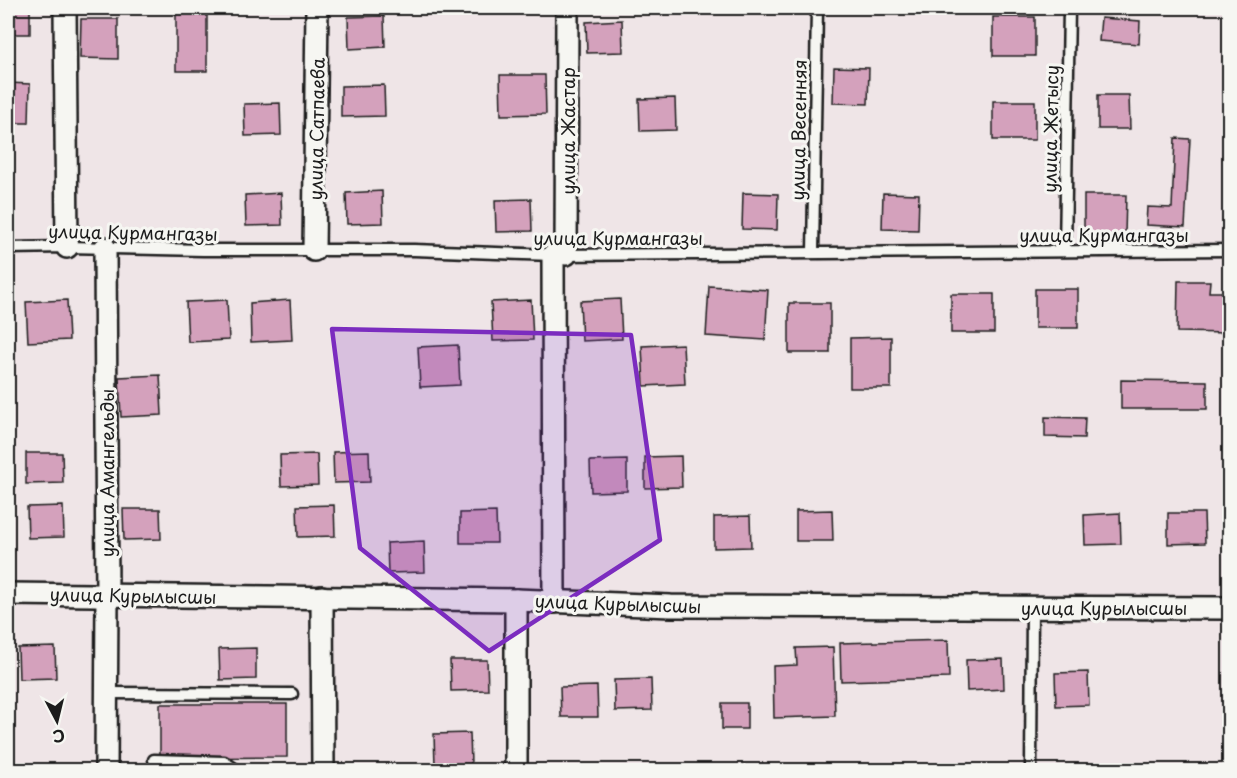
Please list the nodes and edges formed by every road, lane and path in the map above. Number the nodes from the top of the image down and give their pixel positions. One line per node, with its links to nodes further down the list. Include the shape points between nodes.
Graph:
1 (65, 8): 6 (street)
2 (317, 8): 9 (street, улица Сатпаева)
3 (567, 8): 13 (street, улица Жастар)
4 (817, 8): 12 (lane, улица Весенняя)
5 (1069, 8): 10 (lane, улица Жетысу)
6 (67, 246): 7 (lane, улица Курмангазы); 8 (lane, улица Курмангазы)
7 (8, 248)
8 (105, 248): 9 (lane, улица Курмангазы); 15 (street, улица Амангельды)
9 (315, 250): 13 (lane, улица Курмангазы)
10 (1065, 250): 11 (lane, улица Курмангазы); 12 (lane, улица Курмангазы)
11 (1230, 250)
12 (813, 252): 13 (lane, улица Курмангазы)
13 (560, 254): 18 (street, улица Жастар)
14 (8, 594): 15 (street, улица Курылысшы)
15 (107, 595): 16 (street, улица Курылысшы); 21 (street, улица Амангельды)
16 (322, 597): 17 (street, улица Курылысшы); 26 (street)
17 (516, 600): 18 (street, улица Курылысшы); 27 (street)
18 (554, 602): 19 (street, улица Курылысшы, via 671,606)
19 (1032, 606): 20 (street, улица Курылысшы); 28 (lane)
20 (1230, 608)
21 (106, 693): 22 (lane); 24 (street, улица Амангельды)
22 (292, 694)
23 (154, 760): 25 (lane, via 224,762)
24 (106, 771)
25 (236, 771)
26 (323, 771)
27 (516, 771)
28 (1031, 771)

